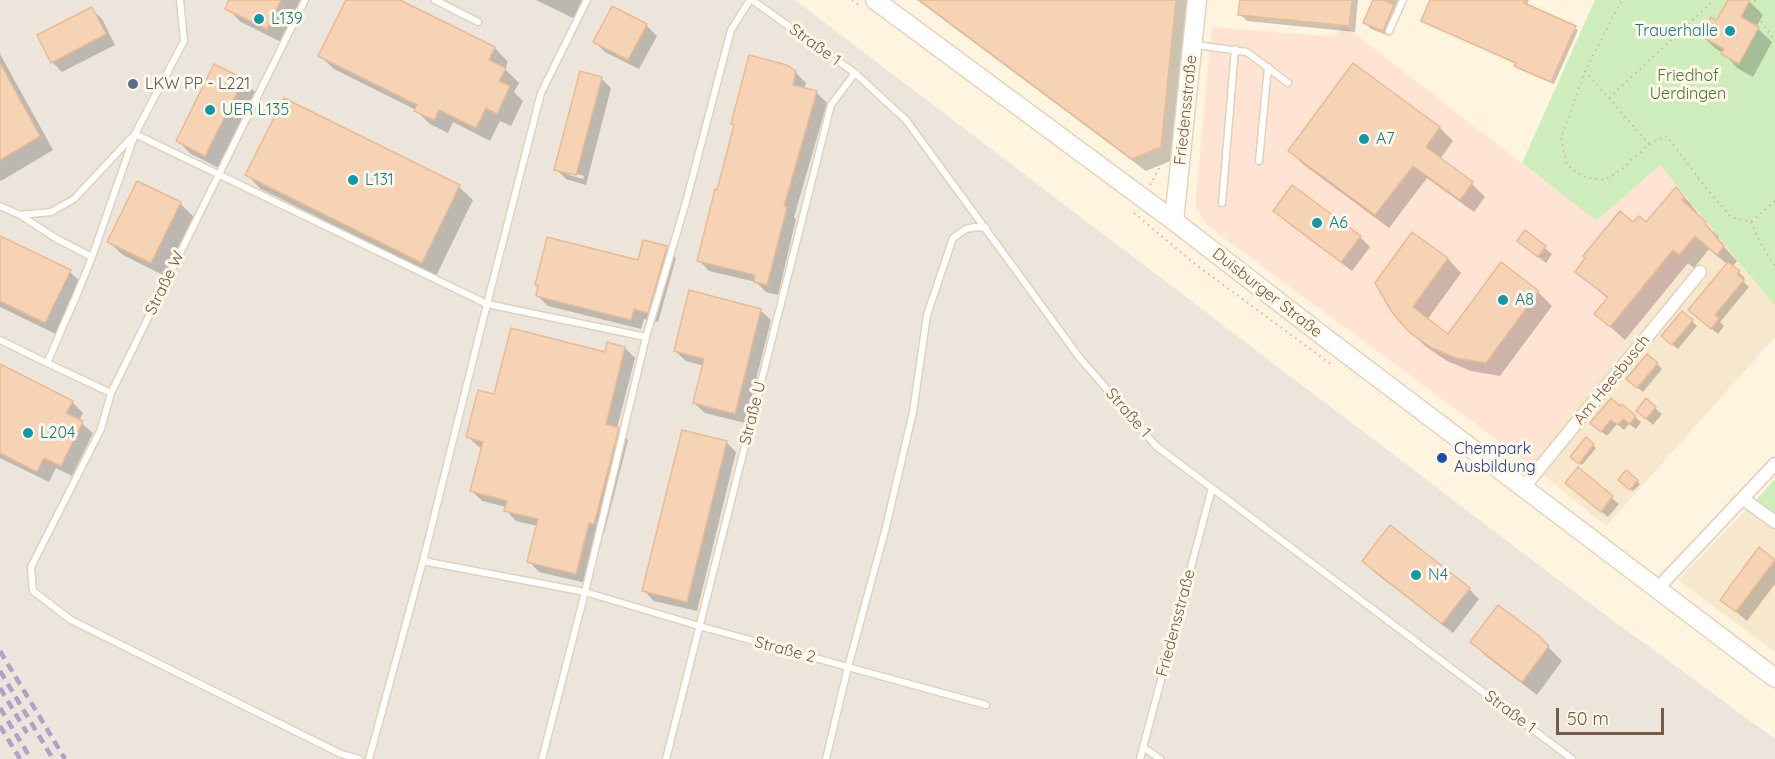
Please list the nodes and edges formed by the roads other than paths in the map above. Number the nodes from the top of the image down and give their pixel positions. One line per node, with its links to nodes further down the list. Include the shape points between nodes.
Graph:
1 (180, 0): 16 (lane, via 184,41)
2 (305, 0): 18 (lane, Straße W)
3 (435, 0): 9 (lane)
4 (587, 0): 26 (lane, via 541,93)
5 (751, 0): 14 (lane, Straße 1); 27 (lane, via 731,30)
6 (875, 0): 22 (main road, Duisburger Straße)
7 (1197, 0): 11 (main road, Friedensstraße)
8 (1403, 0): 10 (lane)
9 (478, 22)
10 (1389, 31)
11 (1192, 45): 12 (lane); 22 (main road, Friedensstraße)
12 (1235, 49): 13 (lane, via 1247,51); 19 (lane)
13 (1268, 67): 15 (lane); 17 (lane)
14 (855, 74): 23 (lane, Straße 1, via 906,120); 39 (lane, Straße U, via 831,105)
15 (1287, 83)
16 (135, 135): 18 (lane); 21 (lane, via 74,199 51,212); 24 (lane)
17 (1259, 161)
18 (219, 175): 26 (lane); 30 (lane, Straße W)
19 (1221, 203)
20 (0, 206): 21 (lane)
21 (20, 215): 24 (lane)
22 (1174, 221): 32 (main road, Duisburger Straße)
23 (986, 228): 33 (lane, Straße 1, via 1079,357 1156,446); 40 (lane, via 966,229 953,238 927,315 913,412)
24 (92, 257): 29 (lane)
25 (1700, 272): 32 (street, Am Heesbusch)
26 (487, 304): 27 (lane); 36 (lane)
27 (646, 337): 38 (lane)
28 (0, 340): 29 (lane)
29 (47, 363): 30 (lane)
30 (111, 393): 45 (lane, Straße W, via 101,429 31,567 33,591 71,620 341,754)
31 (1775, 464): 34 (street)
32 (1524, 487): 37 (main road, Duisburger Straße)
33 (1212, 488): 43 (lane, Friedensstraße); 44 (lane, Straße 1)
34 (1743, 499): 35 (street); 37 (street)
35 (1775, 522)
36 (423, 561): 38 (lane, Straße 2); 46 (lane)
37 (1658, 588): 41 (main road, Duisburger Straße)
38 (585, 592): 39 (lane, Straße 2); 47 (lane)
39 (699, 626): 40 (lane, Straße 2); 48 (lane, Straße U)
40 (848, 667): 42 (lane, Straße 2); 49 (lane)
41 (1775, 678)
42 (986, 705)
43 (1143, 747): 50 (lane, Friedensstraße); 51 (lane)
44 (1564, 753): 52 (lane); 53 (lane, Straße 1)
45 (359, 759)
46 (369, 759)
47 (542, 759)
48 (666, 759)
49 (826, 759)
50 (1140, 759)
51 (1160, 759)
52 (1559, 759)
53 (1572, 759)

